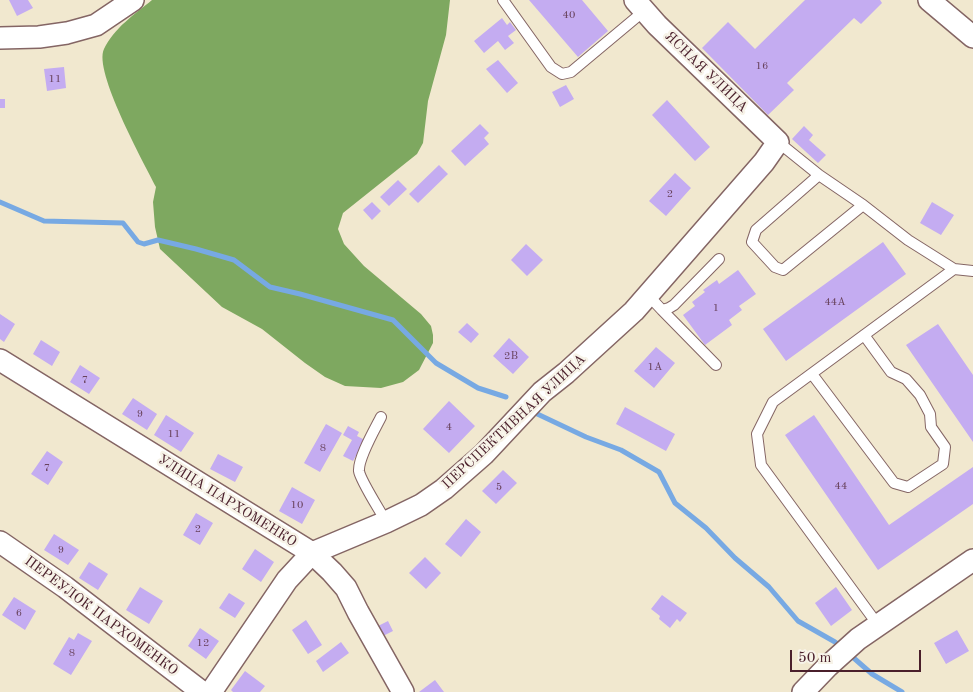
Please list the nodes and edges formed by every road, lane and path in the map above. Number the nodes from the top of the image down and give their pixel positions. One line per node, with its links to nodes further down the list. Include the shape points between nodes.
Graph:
1 (133, 0): 6 (street, via 96,24 67,34)
2 (503, 0): 4 (lane, via 551,67 562,74 571,72)
3 (929, 0): 5 (street)
4 (640, 5): 7 (street, ЯСНАЯ УЛИЦА)
5 (973, 37)
6 (0, 38)
7 (778, 142): 8 (lane); 13 (street, ПЕРСПЕКТИВНАЯ УЛИЦА)
8 (819, 175): 9 (lane); 9 (lane, via 756,230 752,242 775,267 783,270)
9 (863, 205): 11 (lane, via 908,240)
10 (719, 259): 13 (lane, via 670,308)
11 (954, 269): 12 (lane); 14 (lane)
12 (973, 271)
13 (655, 302): 16 (lane); 19 (street, ПЕРСПЕКТИВНАЯ УЛИЦА, via 634,311 542,392 460,476 421,505)
14 (864, 334): 17 (lane); 17 (lane, via 891,372 906,379 920,395 930,414 931,427 945,447 943,464 908,488 894,483)
15 (0, 360): 21 (street, УЛИЦА ПАРХОМЕНКО)
16 (716, 365)
17 (812, 374): 23 (lane, via 773,402 758,434 761,465)
18 (380, 417): 19 (lane, via 359,471)
19 (386, 522): 21 (street, ПЕРСПЕКТИВНАЯ УЛИЦА)
20 (0, 542): 24 (street, ПЕРЕУЛОК ПАРХОМЕНКО, via 65,587)
21 (312, 553): 25 (street, ПЕРСПЕКТИВНАЯ УЛИЦА, via 287,580); 26 (street, УЛИЦА ПАРХОМЕНКО, via 346,588)
22 (973, 560): 23 (street)
23 (878, 625): 27 (street, via 858,639)
24 (202, 692)
25 (211, 692)
26 (403, 692)
27 (803, 692)

